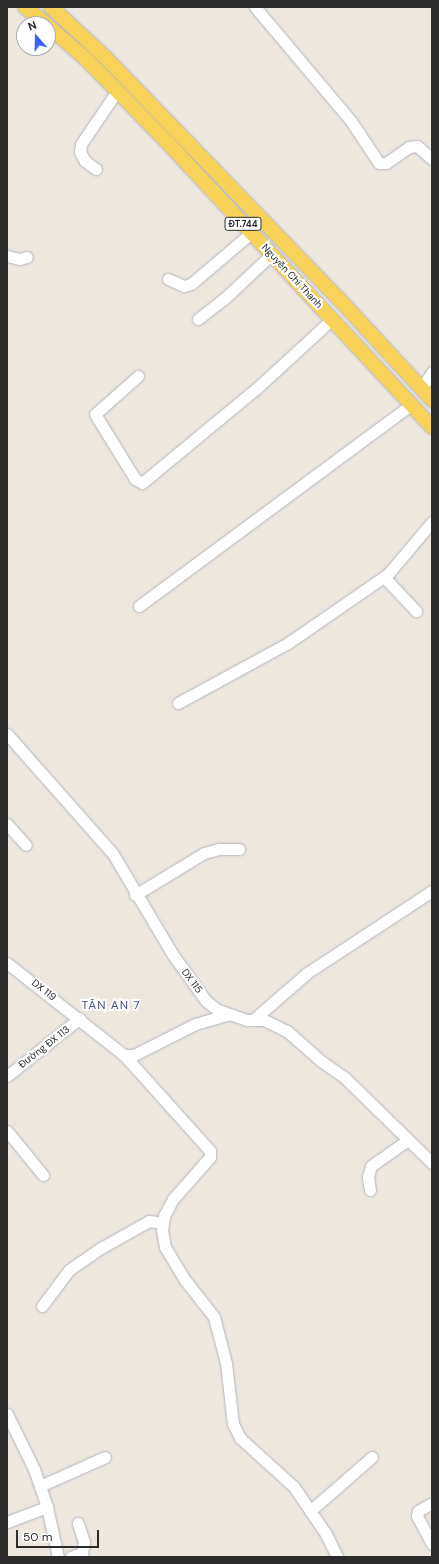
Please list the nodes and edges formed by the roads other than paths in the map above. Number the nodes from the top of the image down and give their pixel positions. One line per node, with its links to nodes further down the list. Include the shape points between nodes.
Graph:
1 (25, 7): 4 (main road)
2 (52, 7): 7 (main road, Nguyễn Chí Thanh / ĐT.744, via 104,56)
3 (255, 7): 9 (street, via 351,121 379,163 386,163 409,147 417,146)
4 (36, 16)
5 (56, 33): 6 (main road, Nguyễn Chí Thanh / ĐT.744)
6 (117, 91): 8 (main road, Nguyễn Chí Thanh / ĐT.744); 10 (street, via 81,144 80,152 85,161)
7 (178, 133): 8 (main road); 20 (main road, Nguyễn Chí Thanh / ĐT.744, via 338,298)
8 (167, 142): 11 (main road, Nguyễn Chí Thanh / ĐT.744)
9 (432, 159)
10 (96, 169)
11 (251, 233): 12 (main road, Nguyễn Chí Thanh / ĐT.744); 15 (street, via 191,284 184,286)
12 (272, 254): 16 (street, via 224,299); 17 (main road, Nguyễn Chí Thanh / ĐT.744)
13 (7, 256): 14 (street, via 20,259)
14 (27, 257)
15 (168, 279)
16 (198, 319)
17 (332, 319): 19 (street, via 257,388 142,483 135,479 95,414); 22 (main road, Nguyễn Chí Thanh / ĐT.744)
18 (432, 372): 20 (street)
19 (138, 376)
20 (421, 389): 21 (main road, Nguyễn Chí Thanh / ĐT.744)
21 (432, 400)
22 (411, 405): 23 (main road, Nguyễn Chí Thanh / ĐT.744); 26 (street)
23 (432, 427)
24 (432, 522): 25 (street)
25 (384, 577): 27 (street); 28 (street, via 288,643)
26 (139, 606)
27 (416, 611)
28 (178, 703)
29 (7, 734): 34 (street, DX 115, via 113,854)
30 (7, 824): 31 (street)
31 (26, 845)
32 (239, 849): 34 (street, via 219,849 204,853)
33 (432, 891): 38 (street, via 306,973)
34 (135, 895): 36 (street, DX 115, via 172,955 206,1001)
35 (7, 963): 37 (street, DX 119)
36 (229, 1014): 38 (street, DX 115); 39 (street, via 195,1024 134,1055)
37 (80, 1018): 39 (street, DX 119); 40 (street, Đường ĐX 113)
38 (253, 1020): 42 (street, DX 115, via 264,1020 287,1031 345,1078)
39 (124, 1055): 46 (street, DX 119, via 210,1151 210,1157 173,1199)
40 (7, 1076)
41 (7, 1131): 44 (street)
42 (408, 1140): 43 (street, DX 115); 45 (street, via 371,1166 368,1177)
43 (432, 1163)
44 (43, 1175)
45 (370, 1190)
46 (163, 1223): 47 (street, via 149,1221 94,1252 69,1270); 54 (street, via 165,1247 216,1324 229,1382 233,1424 240,1438 294,1487)
47 (42, 1306)
48 (7, 1414): 51 (street)
49 (105, 1457): 51 (street)
50 (372, 1457): 54 (street)
51 (40, 1486): 53 (street)
52 (432, 1503): 57 (street, via 418,1511 417,1516)
53 (47, 1507): 55 (street); 58 (street)
54 (310, 1511): 60 (street)
55 (7, 1522)
56 (78, 1523): 59 (street, via 84,1542 82,1553)
57 (432, 1544)
58 (58, 1557)
59 (71, 1557)
60 (337, 1557)

